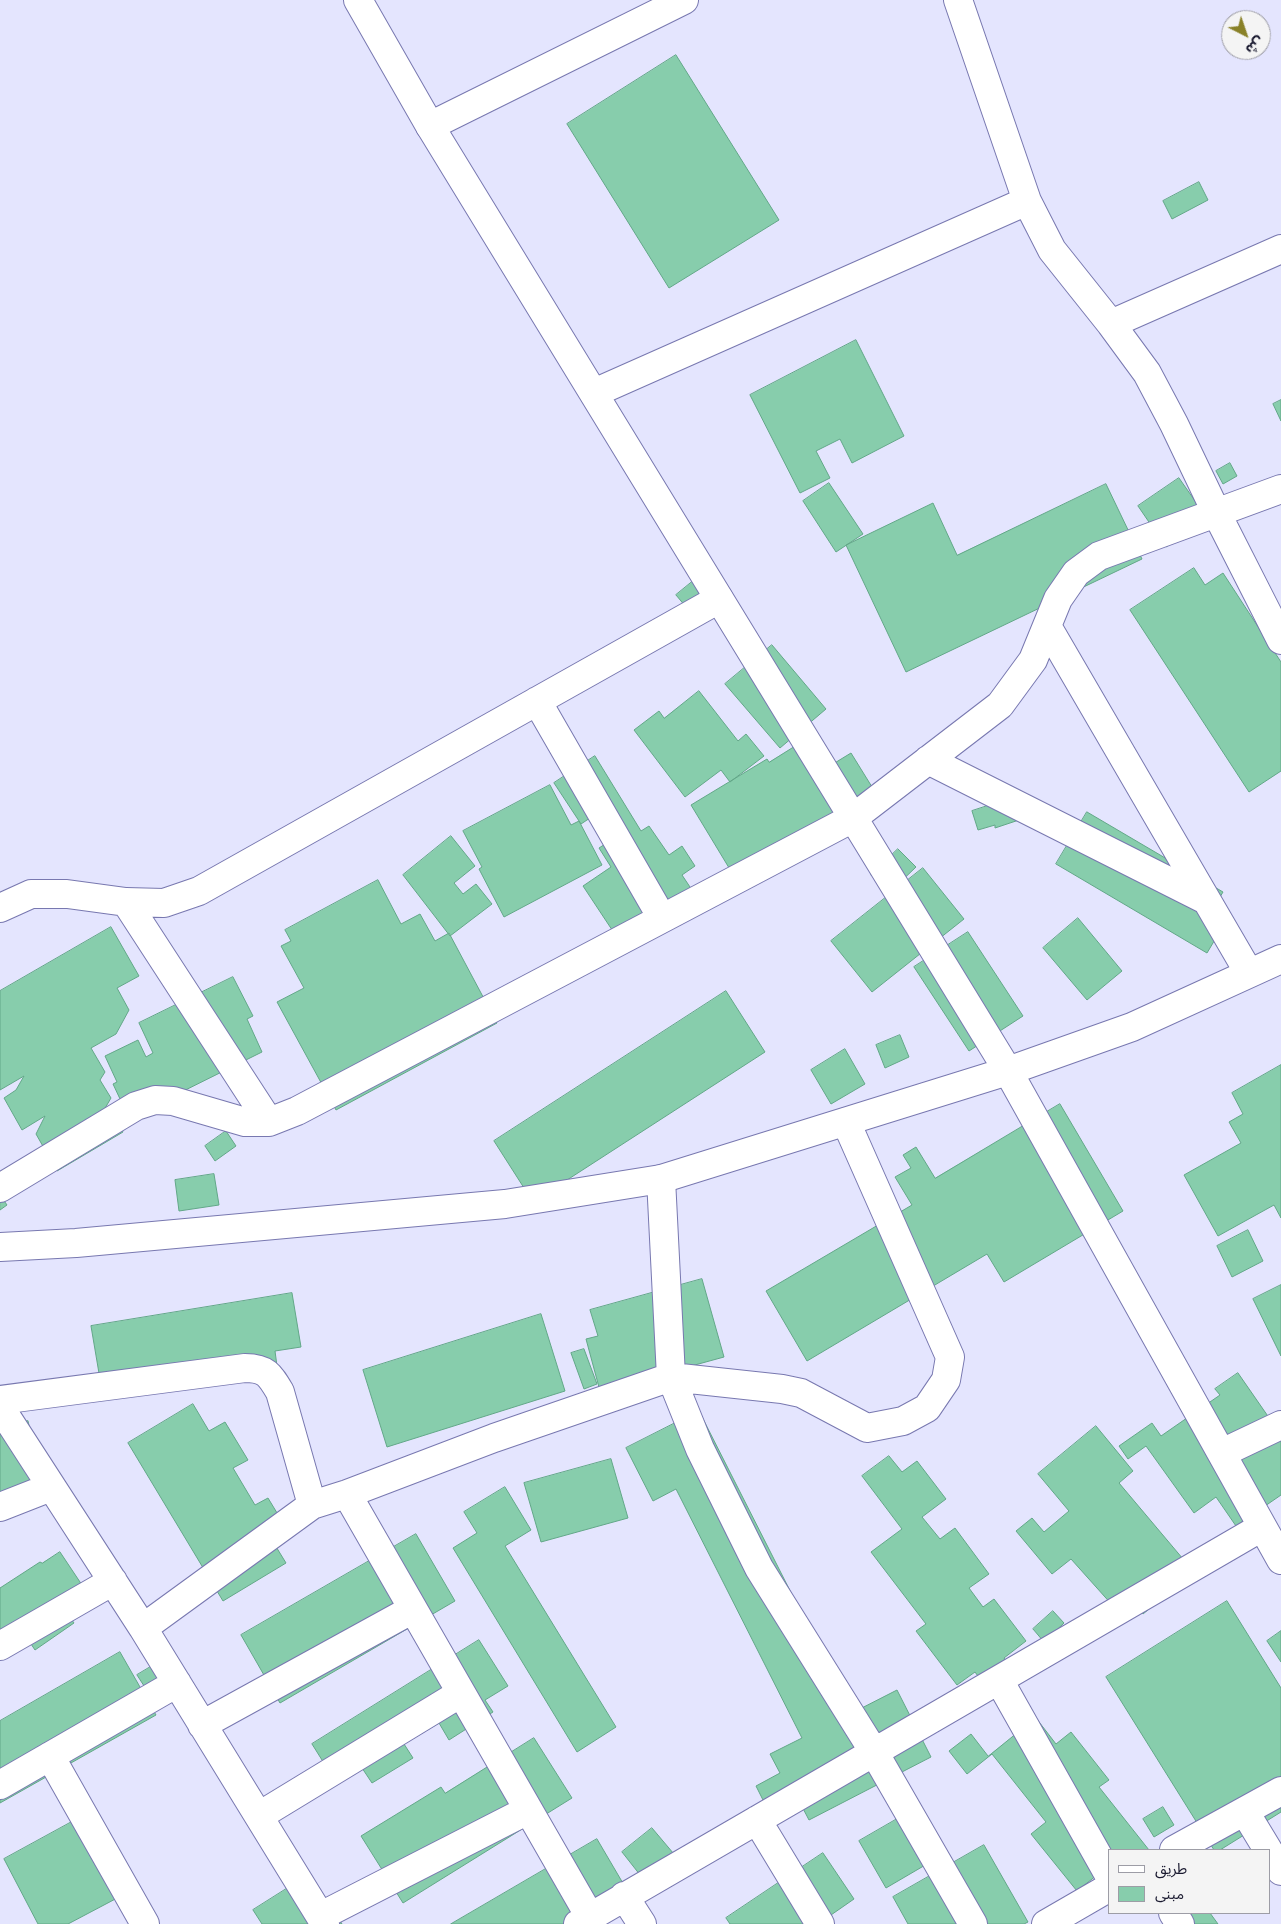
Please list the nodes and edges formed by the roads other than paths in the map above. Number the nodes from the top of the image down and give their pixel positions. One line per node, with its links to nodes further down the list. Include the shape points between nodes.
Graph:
1 (358, 0): 4 (street)
2 (684, 0): 4 (street)
3 (958, 0): 5 (street)
4 (430, 126): 8 (street)
5 (1027, 201): 7 (street, via 1052,250); 8 (street)
6 (1281, 248): 7 (street)
7 (1111, 324): 10 (street, via 1147,373)
8 (594, 393): 11 (street)
9 (1281, 489): 10 (street)
10 (1217, 514): 12 (street, via 1099,556 1076,573 1058,600); 13 (street)
11 (719, 599): 14 (street); 16 (street)
12 (1047, 626): 15 (street, via 1033,660 1000,705); 17 (street)
13 (1281, 640)
14 (537, 701): 18 (street, via 199,892 164,904); 20 (street)
15 (928, 760): 16 (street); 17 (street)
16 (853, 818): 20 (street); 23 (street)
17 (1206, 900): 22 (street)
18 (126, 902): 19 (street, via 67,894 31,894); 24 (street)
19 (0, 908)
20 (662, 918): 24 (street, via 306,1107)
21 (1281, 959): 22 (street)
22 (1249, 973): 23 (street, via 1132,1027)
23 (1008, 1071): 25 (street); 33 (street)
24 (269, 1122): 27 (street, via 245,1122 173,1101 155,1100 136,1106)
25 (846, 1122): 26 (street); 29 (street, via 950,1357 946,1380 927,1408 903,1422 867,1428 801,1393)
26 (661, 1180): 28 (street, via 505,1204); 29 (street)
27 (0, 1188)
28 (0, 1247)
29 (671, 1376): 35 (street); 48 (street, via 700,1448 759,1568)
30 (0, 1400): 36 (street, via 260,1368 272,1378 280,1392)
31 (0, 1407): 34 (street)
32 (1281, 1425): 33 (street)
33 (1222, 1453): 38 (street)
34 (51, 1487): 37 (street); 40 (street)
35 (347, 1494): 36 (street); 41 (street)
36 (312, 1504): 42 (street)
37 (0, 1507)
38 (1262, 1527): 39 (street); 44 (street)
39 (1281, 1560)
40 (113, 1582): 42 (street); 43 (street)
41 (413, 1609): 46 (street); 47 (street)
42 (143, 1628): 45 (street)
43 (0, 1646)
44 (999, 1680): 48 (street); 60 (street)
45 (176, 1682): 47 (street); 49 (street)
46 (461, 1693): 52 (street); 54 (street)
47 (202, 1725): 54 (street)
48 (874, 1752): 55 (street); 68 (street)
49 (50, 1756): 50 (street); 65 (street)
50 (0, 1785)
51 (1281, 1791): 53 (street)
52 (528, 1810): 63 (street); 64 (street)
53 (1245, 1812): 56 (street); 57 (street)
54 (259, 1816): 63 (street)
55 (757, 1820): 62 (street); 67 (street)
56 (1176, 1849)
57 (1267, 1849)
58 (1271, 1855): 59 (street)
59 (1281, 1871)
60 (1108, 1873)
61 (1108, 1888): 69 (street)
62 (624, 1896): 64 (street); 66 (street)
63 (323, 1920)
64 (584, 1920)
65 (145, 1924)
66 (642, 1924)
67 (820, 1924)
68 (973, 1924)
69 (1046, 1924)

